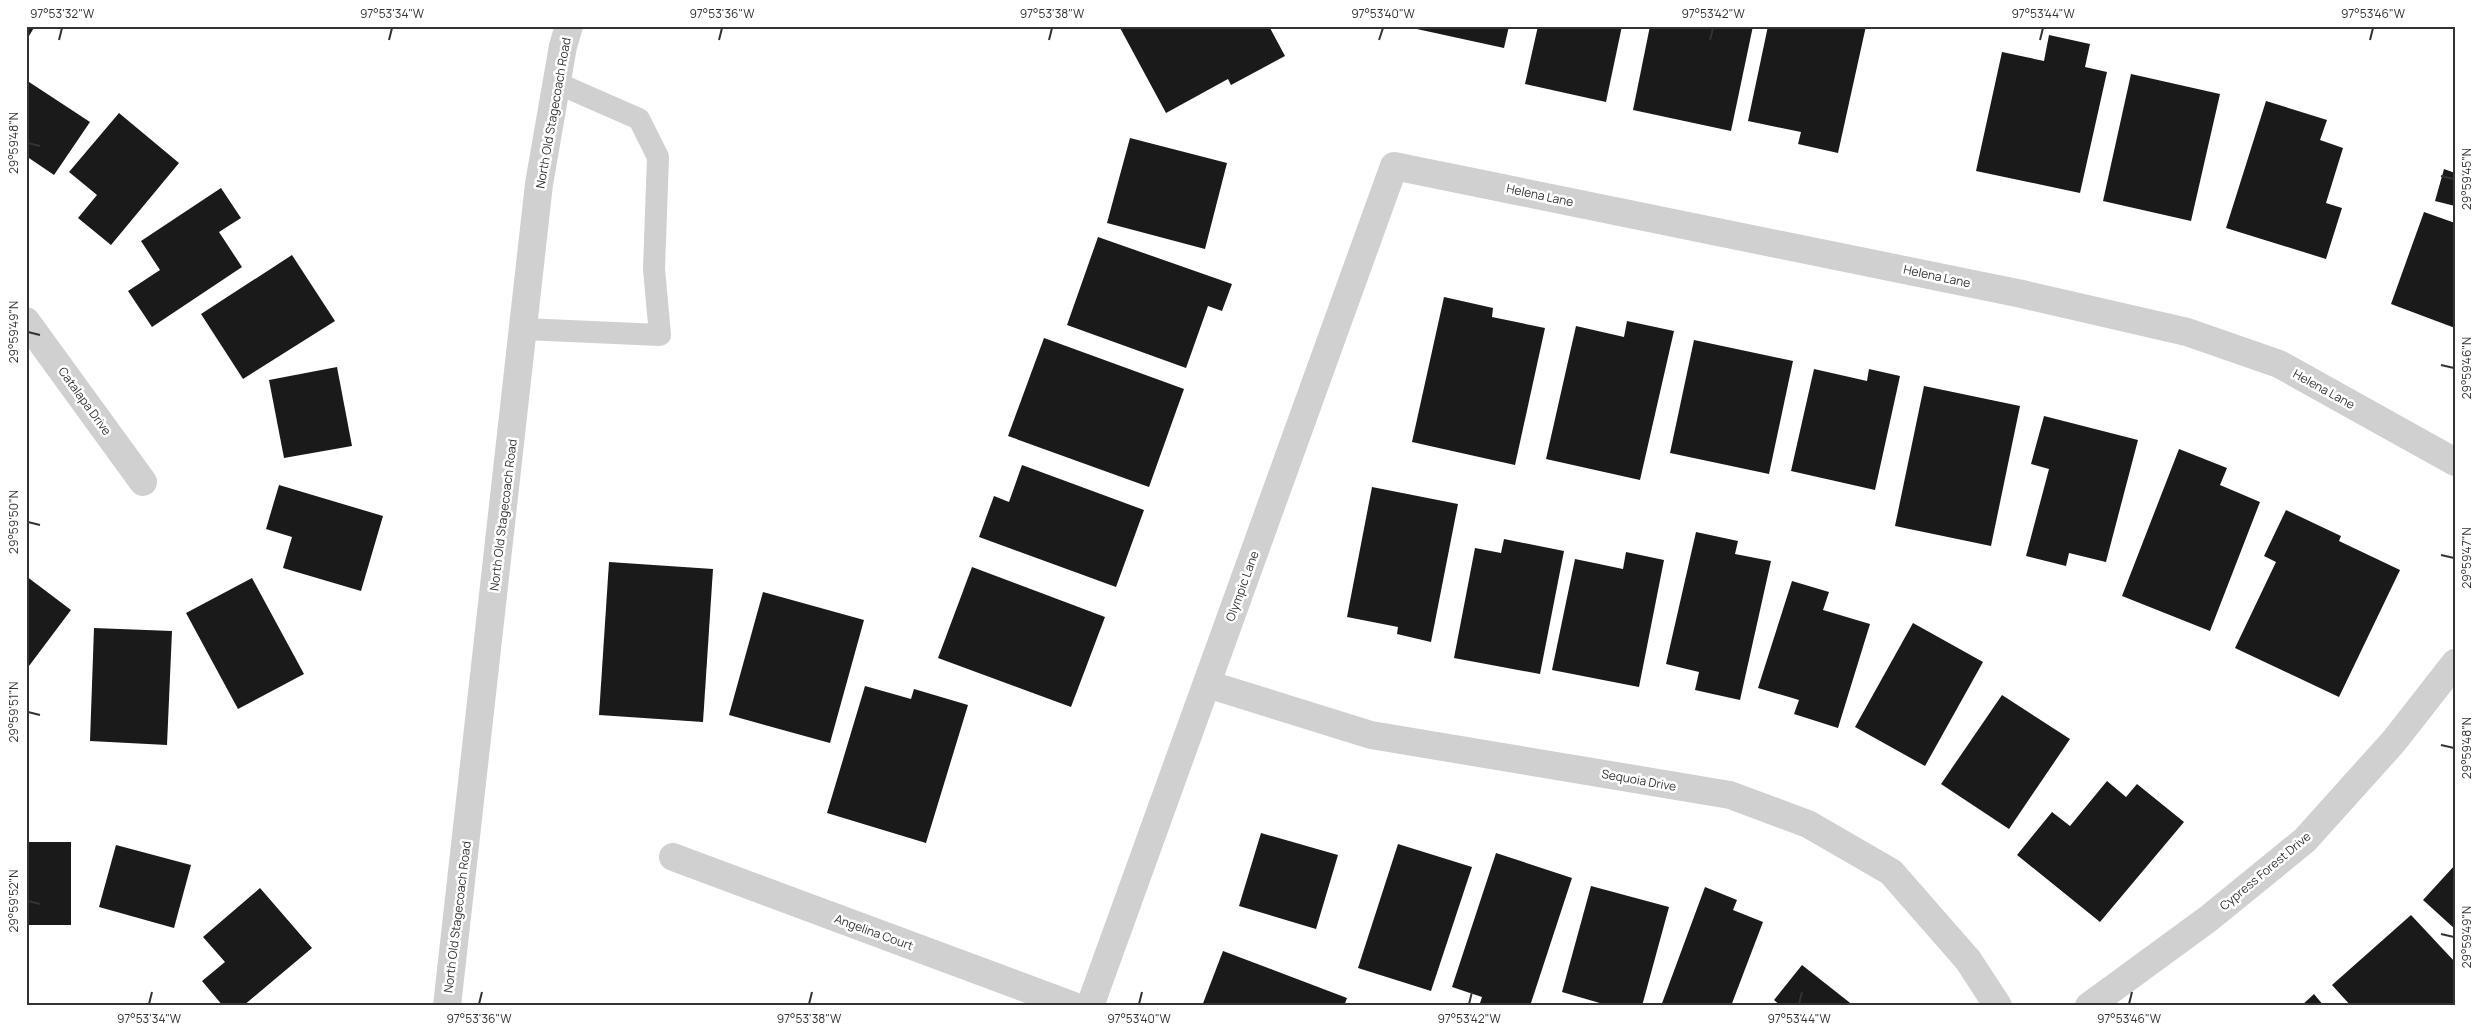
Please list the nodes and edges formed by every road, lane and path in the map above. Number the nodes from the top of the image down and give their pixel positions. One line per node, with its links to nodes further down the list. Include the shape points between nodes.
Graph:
1 (569, 26): 2 (street, North Old Stagecoach Road)
2 (557, 83): 5 (street, North Old Stagecoach Road, via 539,184); 5 (lane, via 639,119 658,157 654,269 660,335)
3 (1394, 166): 6 (street, Helena Lane, via 2022,294 2187,332 2279,364); 9 (street, Olympic Lane)
4 (26, 321): 7 (street, Catalapa Drive)
5 (524, 329): 11 (street, North Old Stagecoach Road)
6 (2455, 462)
7 (143, 482)
8 (2455, 663): 15 (street, Cypress Forest Drive, via 2394,741 2305,840 2208,919)
9 (1207, 684): 13 (street, Olympic Lane); 14 (street, Sequoia Drive, via 1371,734 1730,795 1808,824 1891,872 1968,960)
10 (673, 857): 12 (street, Angelina Court)
11 (447, 1006)
12 (1074, 1006)
13 (1090, 1006)
14 (1998, 1006)
15 (2089, 1006)

